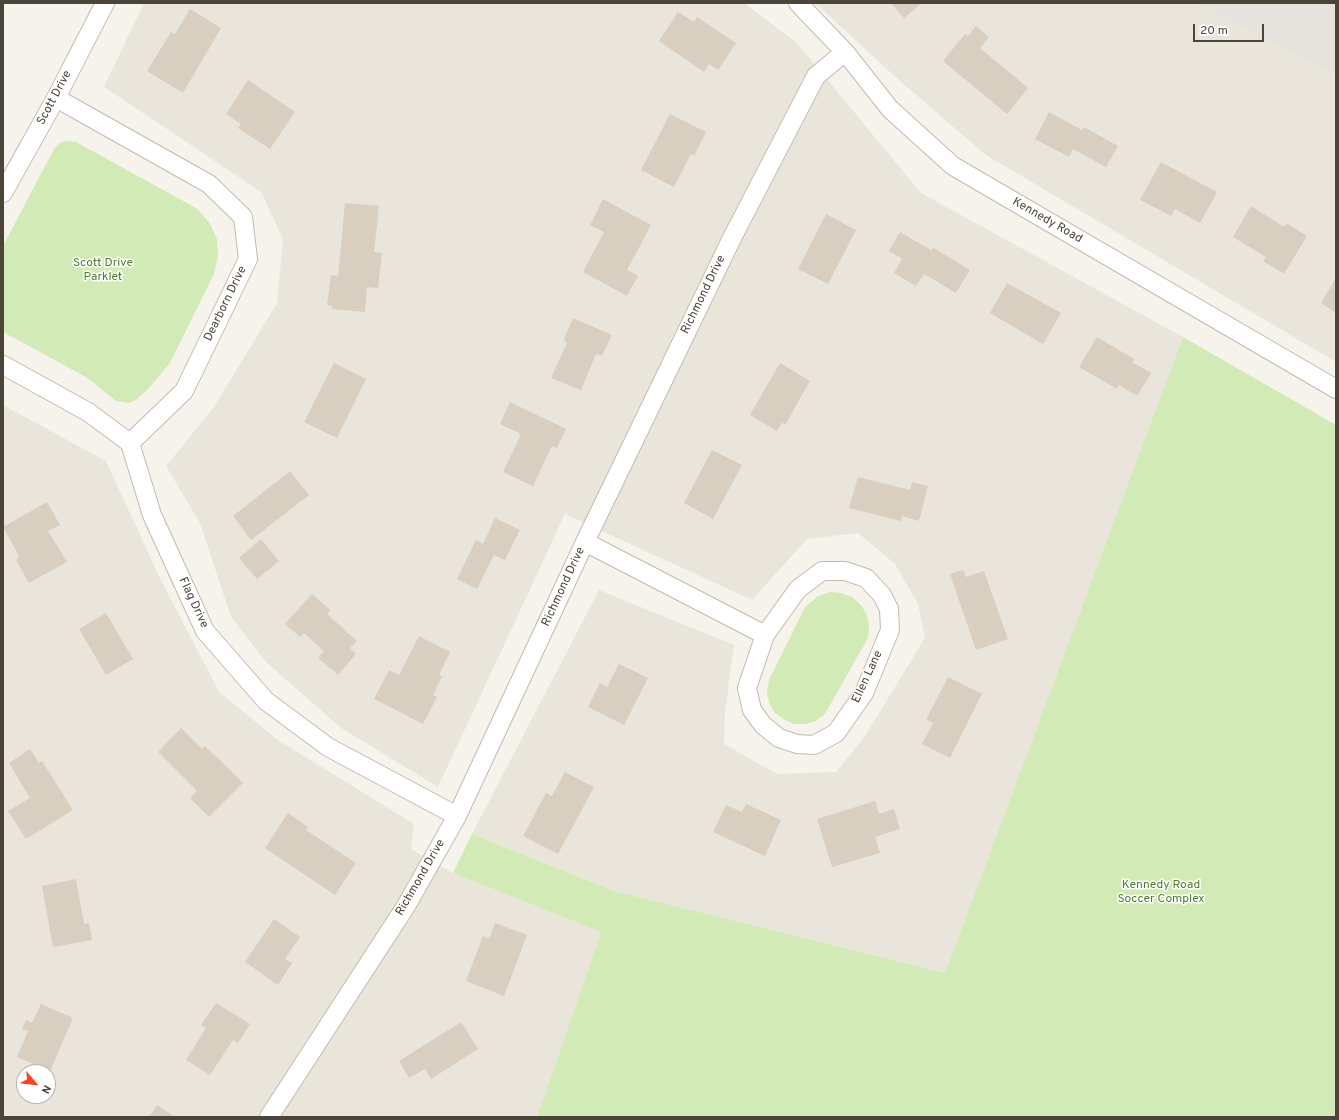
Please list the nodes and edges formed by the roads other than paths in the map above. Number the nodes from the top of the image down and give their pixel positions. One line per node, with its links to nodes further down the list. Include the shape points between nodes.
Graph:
1 (105, 3): 4 (street, Scott Drive)
2 (798, 3): 3 (street, Kennedy Road)
3 (845, 52): 7 (street, Kennedy Road, via 890,109 953,166); 9 (street, Richmond Drive, via 816,76 733,236)
4 (56, 98): 5 (street, Scott Drive); 8 (street, Dearborn Drive, via 209,184 243,217 248,259 184,391)
5 (3, 193)
6 (3, 365): 8 (street, via 88,412)
7 (1336, 389)
8 (130, 443): 11 (street, Flag Drive, via 152,515 205,632 266,701 328,747)
9 (585, 542): 10 (street); 11 (street, Richmond Drive)
10 (765, 635): 10 (street, Ellen Lane, via 748,688 752,710 763,725 779,738 797,744 814,745 836,733 864,693 890,630 890,609 882,595 866,578 845,570 822,571 798,589)
11 (457, 816): 12 (street, Richmond Drive, via 406,906)
12 (269, 1117)

